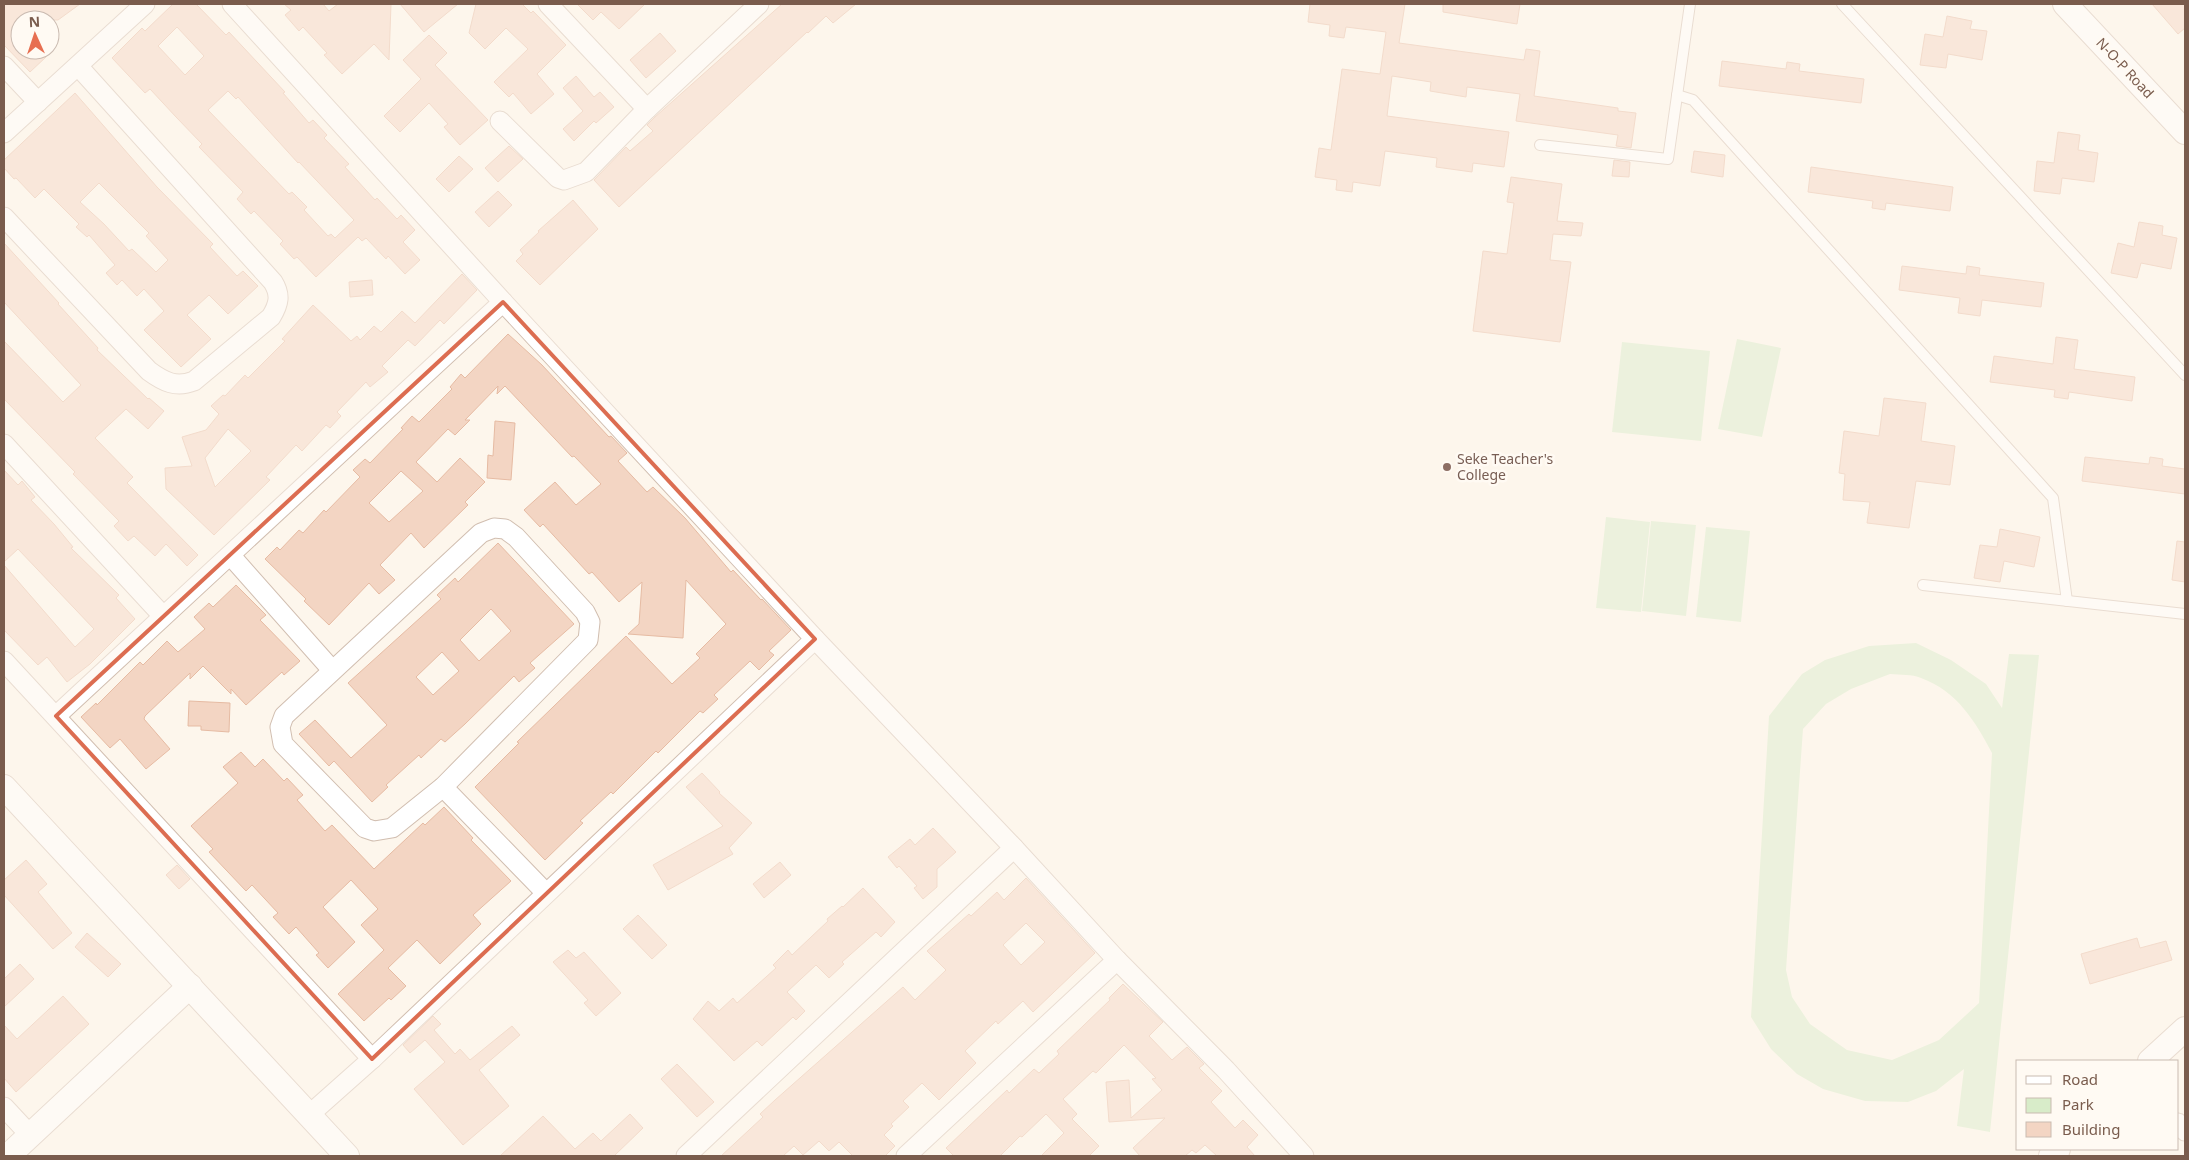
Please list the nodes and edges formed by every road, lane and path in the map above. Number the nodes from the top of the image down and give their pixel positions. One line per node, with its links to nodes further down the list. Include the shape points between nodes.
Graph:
1 (145, 4): 9 (street)
2 (232, 4): 18 (street)
3 (548, 4): 12 (street)
4 (758, 4): 12 (street)
5 (1690, 4): 10 (lane)
6 (1842, 4): 19 (lane)
7 (2065, 4): 14 (street, N-O-P Road)
8 (4, 66): 11 (street)
9 (78, 66): 11 (street); 17 (street, via 273,282 278,290 278,307 271,317 194,381 170,384 149,371)
10 (1677, 95): 16 (lane, via 1668,159); 23 (lane, via 1693,100 2053,498)
11 (38, 102): 15 (street)
12 (647, 109): 13 (street, via 586,172 564,180 558,178)
13 (500, 121)
14 (2185, 132)
15 (4, 133)
16 (1540, 145)
17 (4, 217)
18 (503, 302): 21 (street); 26 (street)
19 (2185, 375)
20 (4, 444): 25 (street)
21 (230, 556): 25 (street); 28 (street)
22 (1923, 585): 23 (lane)
23 (2068, 601): 24 (lane)
24 (2185, 614)
25 (163, 616): 29 (street)
26 (815, 639): 32 (street); 33 (street)
27 (4, 661): 29 (street)
28 (332, 670): 31 (street, via 284,716 280,727 283,744 365,828 374,831 392,828); 31 (street, via 481,533 494,528 516,537 585,612 590,622 588,640)
29 (56, 716): 37 (street)
30 (4, 787): 35 (street)
31 (443, 787): 33 (street)
32 (1014, 848): 34 (street); 44 (street)
33 (546, 894): 37 (street)
34 (1117, 960): 45 (street); 46 (street, via 1226,1070)
35 (190, 986): 40 (street); 41 (street)
36 (2185, 1028): 38 (street)
37 (372, 1059): 40 (street)
38 (2151, 1060)
39 (4, 1107): 41 (street)
40 (309, 1115): 43 (street)
41 (31, 1136): 42 (street)
42 (8, 1156)
43 (347, 1156)
44 (686, 1156)
45 (906, 1156)
46 (1304, 1156)

